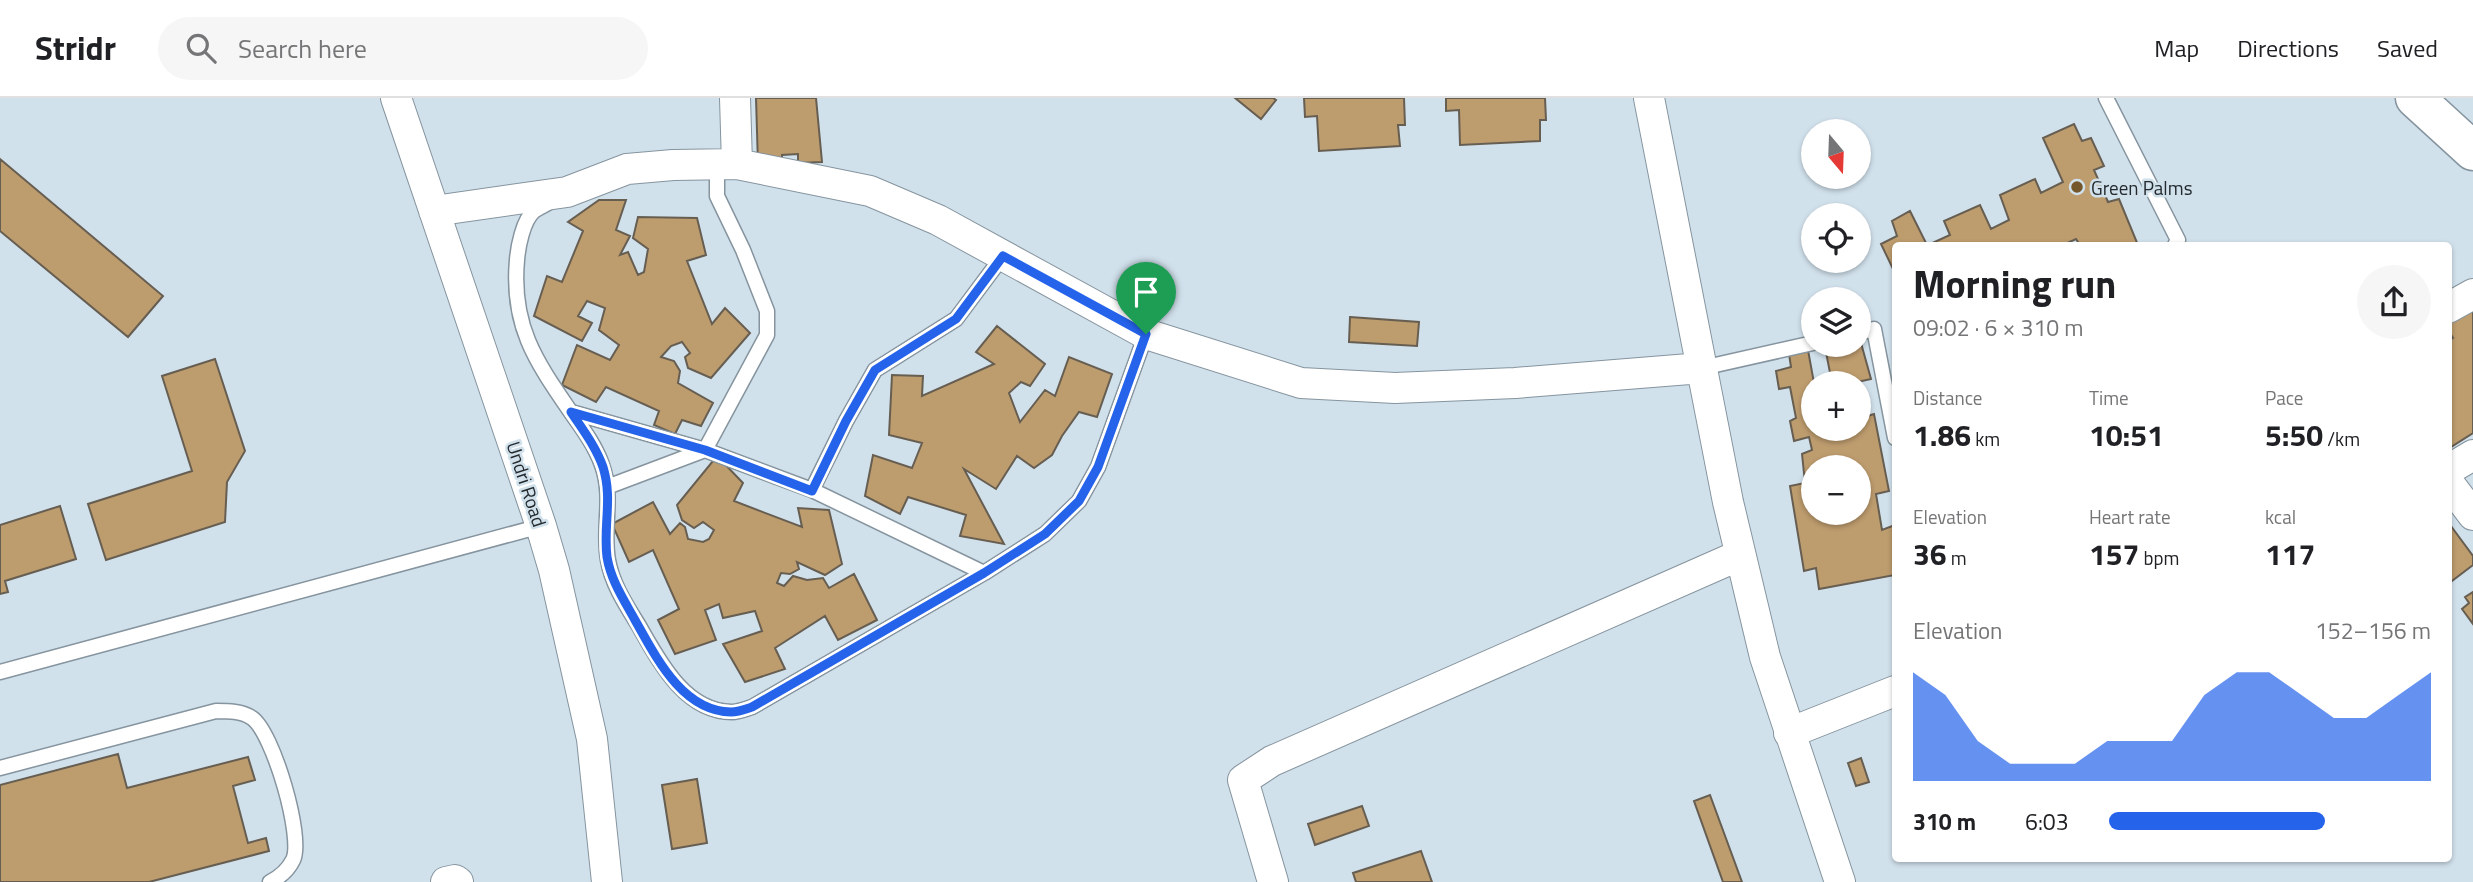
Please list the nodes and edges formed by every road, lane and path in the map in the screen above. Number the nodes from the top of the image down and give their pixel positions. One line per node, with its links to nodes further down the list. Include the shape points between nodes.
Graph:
1 (396, 98): 9 (street, Undri Road)
2 (735, 98): 7 (street)
3 (1649, 98): 17 (street)
4 (2106, 98): 10 (lane)
5 (2415, 98): 6 (main road)
6 (2473, 151)
7 (727, 164): 8 (street, via 628,169); 11 (street, via 870,191 938,220); 20 (lane, via 717,196 767,311 767,335)
8 (567, 192): 9 (street); 19 (lane, via 532,213 518,244 515,282 524,334)
9 (435, 211): 27 (street, Undri Road)
10 (2177, 242)
11 (1003, 256): 15 (street); 25 (lane, via 956,319 875,370)
12 (2473, 294): 13 (street)
13 (2452, 306)
14 (1871, 330): 18 (lane)
15 (1146, 334): 17 (street, via 1301,383 1395,388); 29 (lane, via 1098,467 1079,501 1045,534)
16 (1801, 346): 17 (lane)
17 (1702, 368): 28 (street)
18 (1892, 396)
19 (571, 412): 20 (lane); 23 (lane, via 593,444)
20 (705, 450): 23 (lane); 25 (lane)
21 (2473, 455): 22 (street)
22 (2452, 468)
23 (607, 486): 29 (lane, via 607,558 613,581 680,688 713,709 733,712 752,707)
24 (2452, 487): 26 (street)
25 (812, 491): 29 (lane)
26 (2473, 515)
27 (541, 526): 30 (lane); 37 (street, Undri Road, via 592,739)
28 (1740, 555): 32 (street); 38 (street, via 1272,761 1243,780)
29 (984, 573)
30 (0, 672)
31 (1892, 692): 32 (street)
32 (1789, 733): 39 (street)
33 (0, 768): 34 (lane, via 216,711 251,717 262,726 273,747 297,837 294,859)
34 (270, 882)
35 (446, 882): 36 (street)
36 (458, 882)
37 (607, 882)
38 (1273, 882)
39 (1840, 882)

